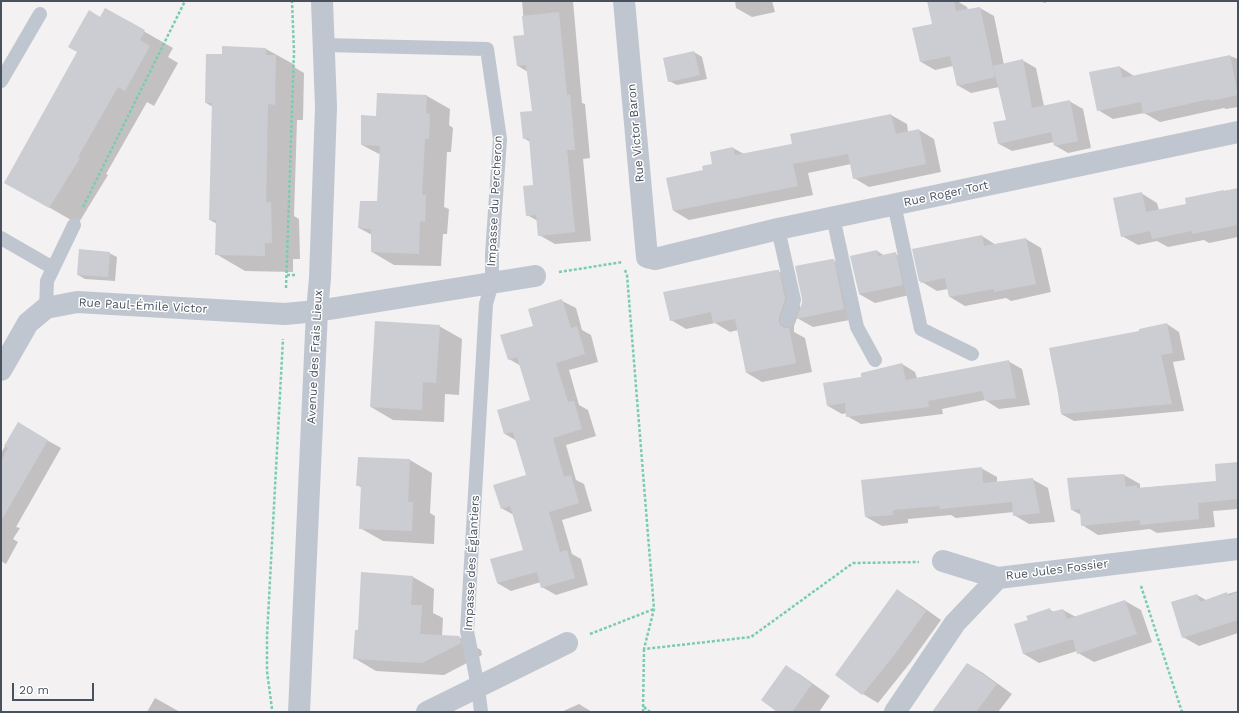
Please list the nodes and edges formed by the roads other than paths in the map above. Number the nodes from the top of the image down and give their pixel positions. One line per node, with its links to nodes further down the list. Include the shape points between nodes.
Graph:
1 (322, 1): 4 (street, Avenue des Frais Lieux)
2 (624, 1): 12 (street, Rue Victor Baron)
3 (40, 14): 5 (lane)
4 (324, 45): 15 (lane, Impasse du Percheron, via 487,49 500,139); 17 (street, Avenue des Frais Lieux, via 326,108)
5 (1, 81)
6 (1238, 132): 7 (street, Rue Roger Tort)
7 (894, 204): 8 (street, Rue Roger Tort); 19 (lane, via 921,330)
8 (833, 217): 10 (street, Rue Roger Tort); 20 (lane, via 857,327)
9 (74, 225): 13 (lane)
10 (778, 229): 12 (street, Rue Roger Tort); 18 (lane, via 794,300)
11 (1, 238): 13 (lane)
12 (651, 258)
13 (53, 268): 16 (lane, via 47,281)
14 (535, 276): 15 (street, Impasse du Percheron)
15 (492, 283): 17 (street, Impasse du Percheron); 22 (lane, Impasse du Percheron, via 486,304)
16 (46, 308): 17 (street, Rue Paul-Émile Victor, via 78,302 284,314); 21 (street, Rue Paul-Émile Victor, via 28,323)
17 (317, 311): 28 (street, Avenue des Frais Lieux)
18 (787, 320)
19 (972, 354)
20 (875, 360)
21 (1, 370)
22 (477, 463): 27 (lane, Impasse des Églantiers, via 467,631)
23 (1238, 549): 25 (street, Rue Jules Fossier)
24 (943, 561): 25 (street)
25 (998, 578): 31 (street, Rue Jules Fossier, via 955,623)
26 (567, 643): 27 (street)
27 (478, 687): 29 (street); 30 (lane, Impasse des Églantiers)
28 (299, 712)
29 (427, 712)
30 (481, 712)
31 (895, 712)

